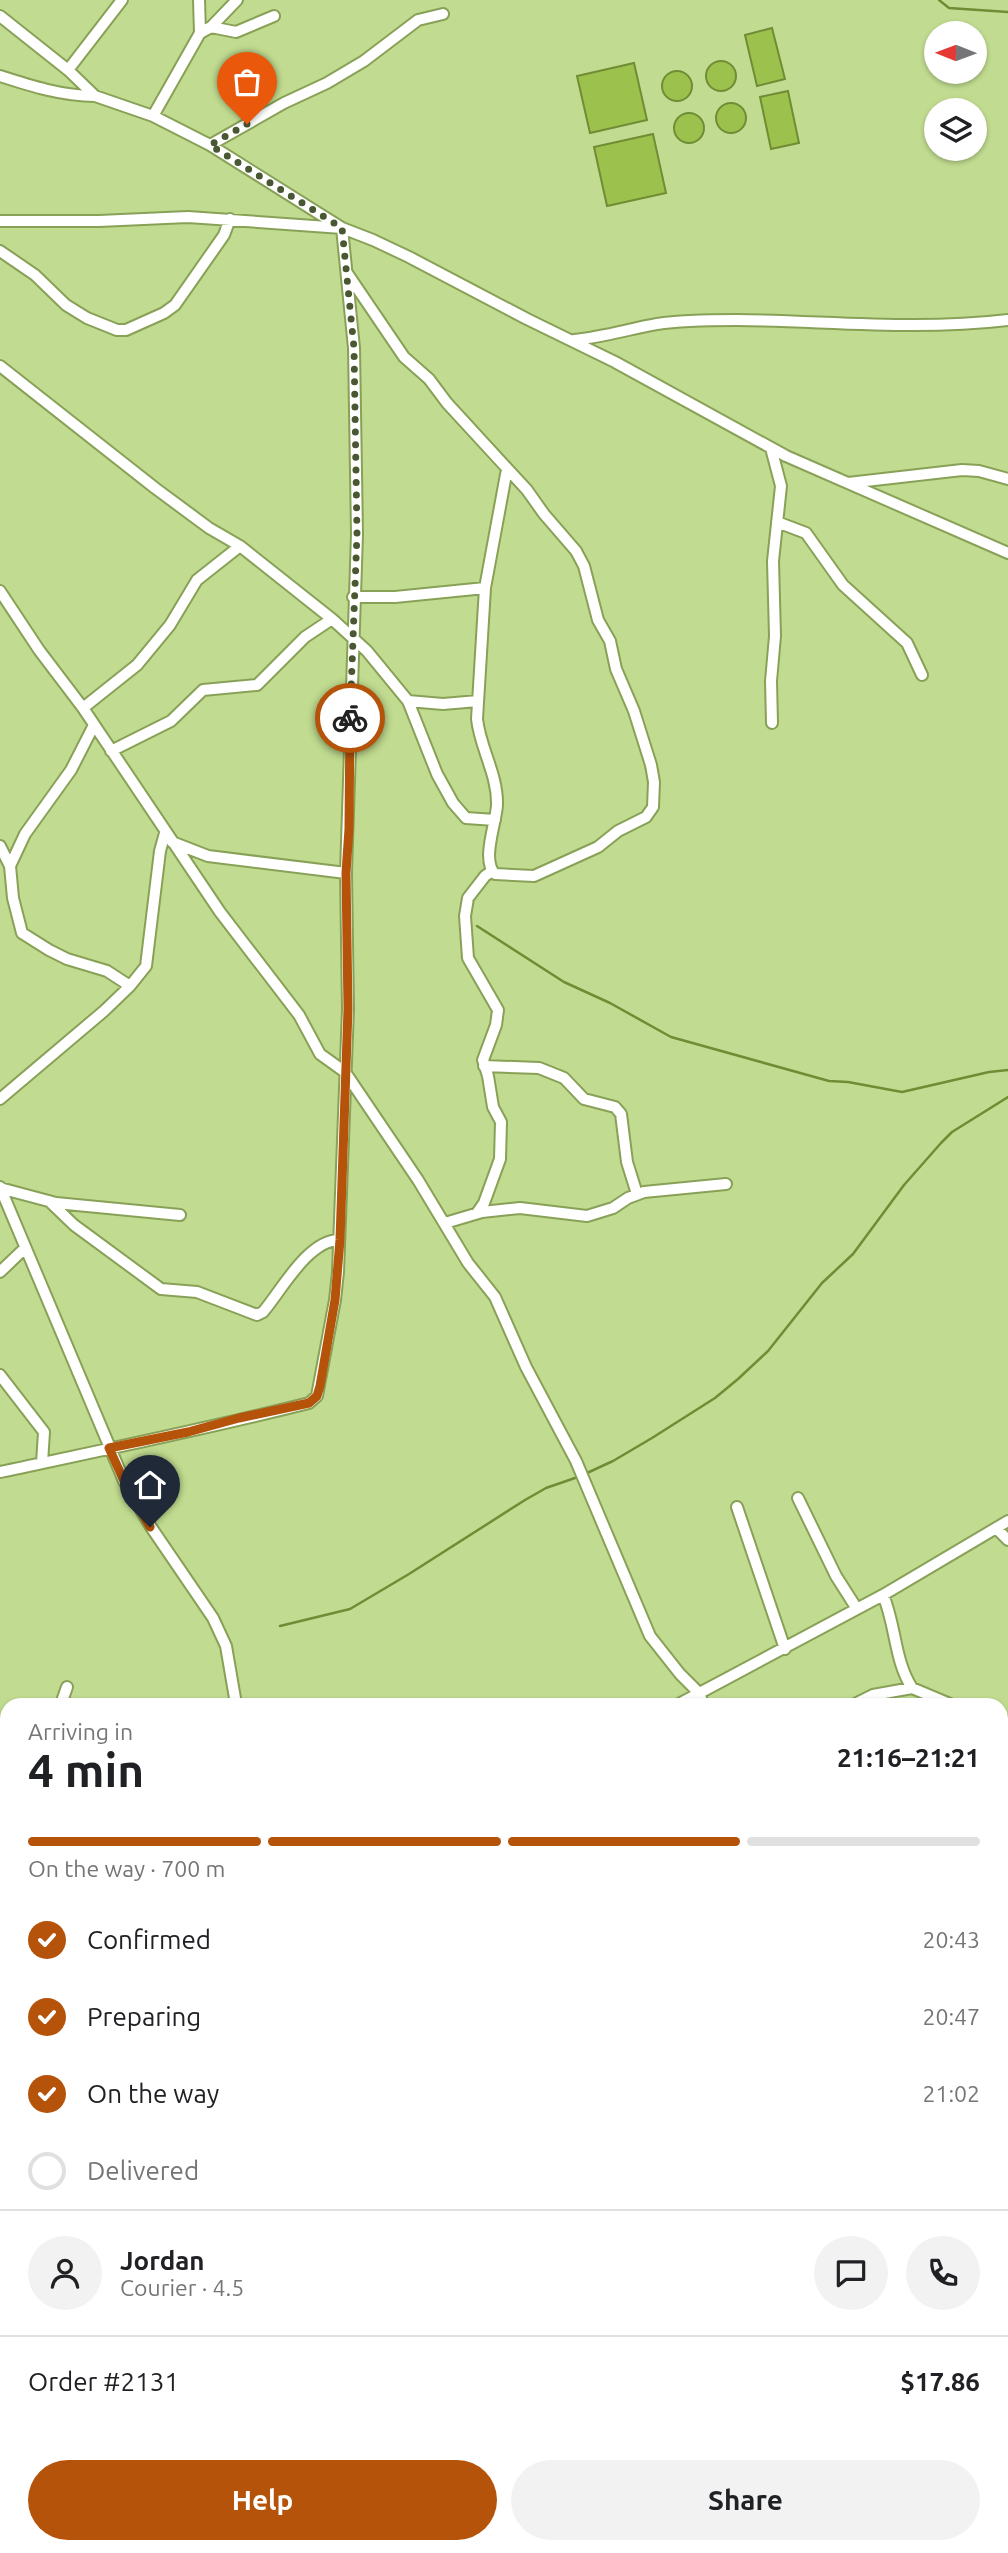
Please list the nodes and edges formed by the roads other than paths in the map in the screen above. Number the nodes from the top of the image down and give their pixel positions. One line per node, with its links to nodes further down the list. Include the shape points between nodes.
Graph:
1 (122, 0): 9 (street)
2 (199, 0): 8 (street)
3 (237, 0): 7 (street)
4 (443, 14): 13 (street, via 418,20 364,61)
5 (0, 16): 9 (street)
6 (274, 16): 7 (street, via 236,32)
7 (211, 27): 8 (street)
8 (200, 33): 12 (street)
9 (68, 70): 11 (street)
10 (0, 76): 11 (street, via 75,96)
11 (95, 96): 12 (street)
12 (153, 116): 13 (street)
13 (210, 145): 16 (street)
14 (230, 219): 15 (street); 16 (street); 17 (street, via 224,235 171,310 126,330 106,327 75,312 29,270)
15 (0, 221)
16 (342, 228): 18 (street); 20 (street)
17 (0, 251)
18 (346, 272): 23 (street, via 404,357 429,379); 31 (street, via 354,348 357,534)
19 (1008, 320): 20 (street, via 909,327 693,321)
20 (571, 340): 22 (street)
21 (0, 366): 27 (street, via 155,488)
22 (771, 448): 25 (street); 26 (street, via 781,486)
23 (507, 469): 29 (street); 45 (street, via 584,566 598,620 610,641 647,750 654,793 646,817 576,858 534,876 503,876)
24 (1008, 479): 25 (street, via 962,470)
25 (847, 483): 28 (street)
26 (777, 522): 34 (street, via 807,533 843,585 907,643); 38 (street)
27 (240, 546): 32 (street); 37 (street, via 197,580 170,625 137,665)
28 (1008, 553)
29 (485, 589): 31 (street); 36 (street)
30 (0, 591): 37 (street)
31 (353, 597): 33 (street)
32 (332, 619): 33 (street); 40 (street, via 305,637 257,685 203,691 172,721)
33 (352, 638): 35 (street); 46 (street)
34 (922, 675)
35 (408, 701): 36 (street); 41 (street, via 453,803 466,818)
36 (478, 701): 41 (street, via 479,733 495,785)
37 (83, 708): 39 (street)
38 (772, 723)
39 (94, 725): 40 (street); 44 (street, via 71,771 25,834)
40 (111, 751): 42 (street)
41 (495, 820): 45 (street, via 489,858)
42 (169, 837): 46 (street, via 208,856); 49 (street, via 160,851 146,966); 51 (street, via 299,1014 320,1054)
43 (0, 846): 44 (street)
44 (10, 866): 47 (street)
45 (492, 871): 50 (street, via 468,898 464,916 468,958 498,1010)
46 (346, 873): 51 (street)
47 (13, 898): 48 (street); 49 (street, via 22,933 48,950 107,971)
48 (0, 902)
49 (130, 986): 52 (street)
50 (484, 1066): 55 (street, via 539,1068 564,1078 584,1099 615,1107 621,1114 626,1162); 57 (street, via 500,1122 501,1148)
51 (345, 1072): 59 (street); 60 (street)
52 (0, 1099)
53 (726, 1184): 55 (street)
54 (0, 1187): 56 (street); 61 (street)
55 (637, 1194): 57 (street, via 587,1216 520,1208)
56 (49, 1201): 58 (street); 60 (street, via 161,1289 197,1292 257,1315 311,1254 327,1241)
57 (477, 1213): 59 (street)
58 (180, 1215)
59 (445, 1223): 77 (street, via 507,1319 526,1367 576,1461 650,1636)
60 (340, 1240): 64 (street, via 335,1300 314,1400)
61 (26, 1248): 62 (street); 64 (street)
62 (0, 1272)
63 (0, 1375): 65 (street, via 44,1432)
64 (109, 1448): 65 (street); 79 (street, via 150,1527 214,1618 226,1646)
65 (42, 1463): 66 (street)
66 (0, 1472)
67 (798, 1498): 73 (street)
68 (737, 1507): 74 (street)
69 (1008, 1521): 70 (street)
70 (996, 1528): 71 (street); 72 (street)
71 (1008, 1540)
72 (883, 1595): 73 (street); 76 (street, via 901,1666)
73 (857, 1609): 74 (street)
74 (785, 1649): 77 (street)
75 (68, 1687): 78 (street)
76 (912, 1688): 82 (street); 83 (street)
77 (699, 1693): 80 (street); 81 (street)
78 (63, 1698)
79 (235, 1698)
80 (690, 1698)
81 (701, 1698)
82 (867, 1698)
83 (936, 1698)

